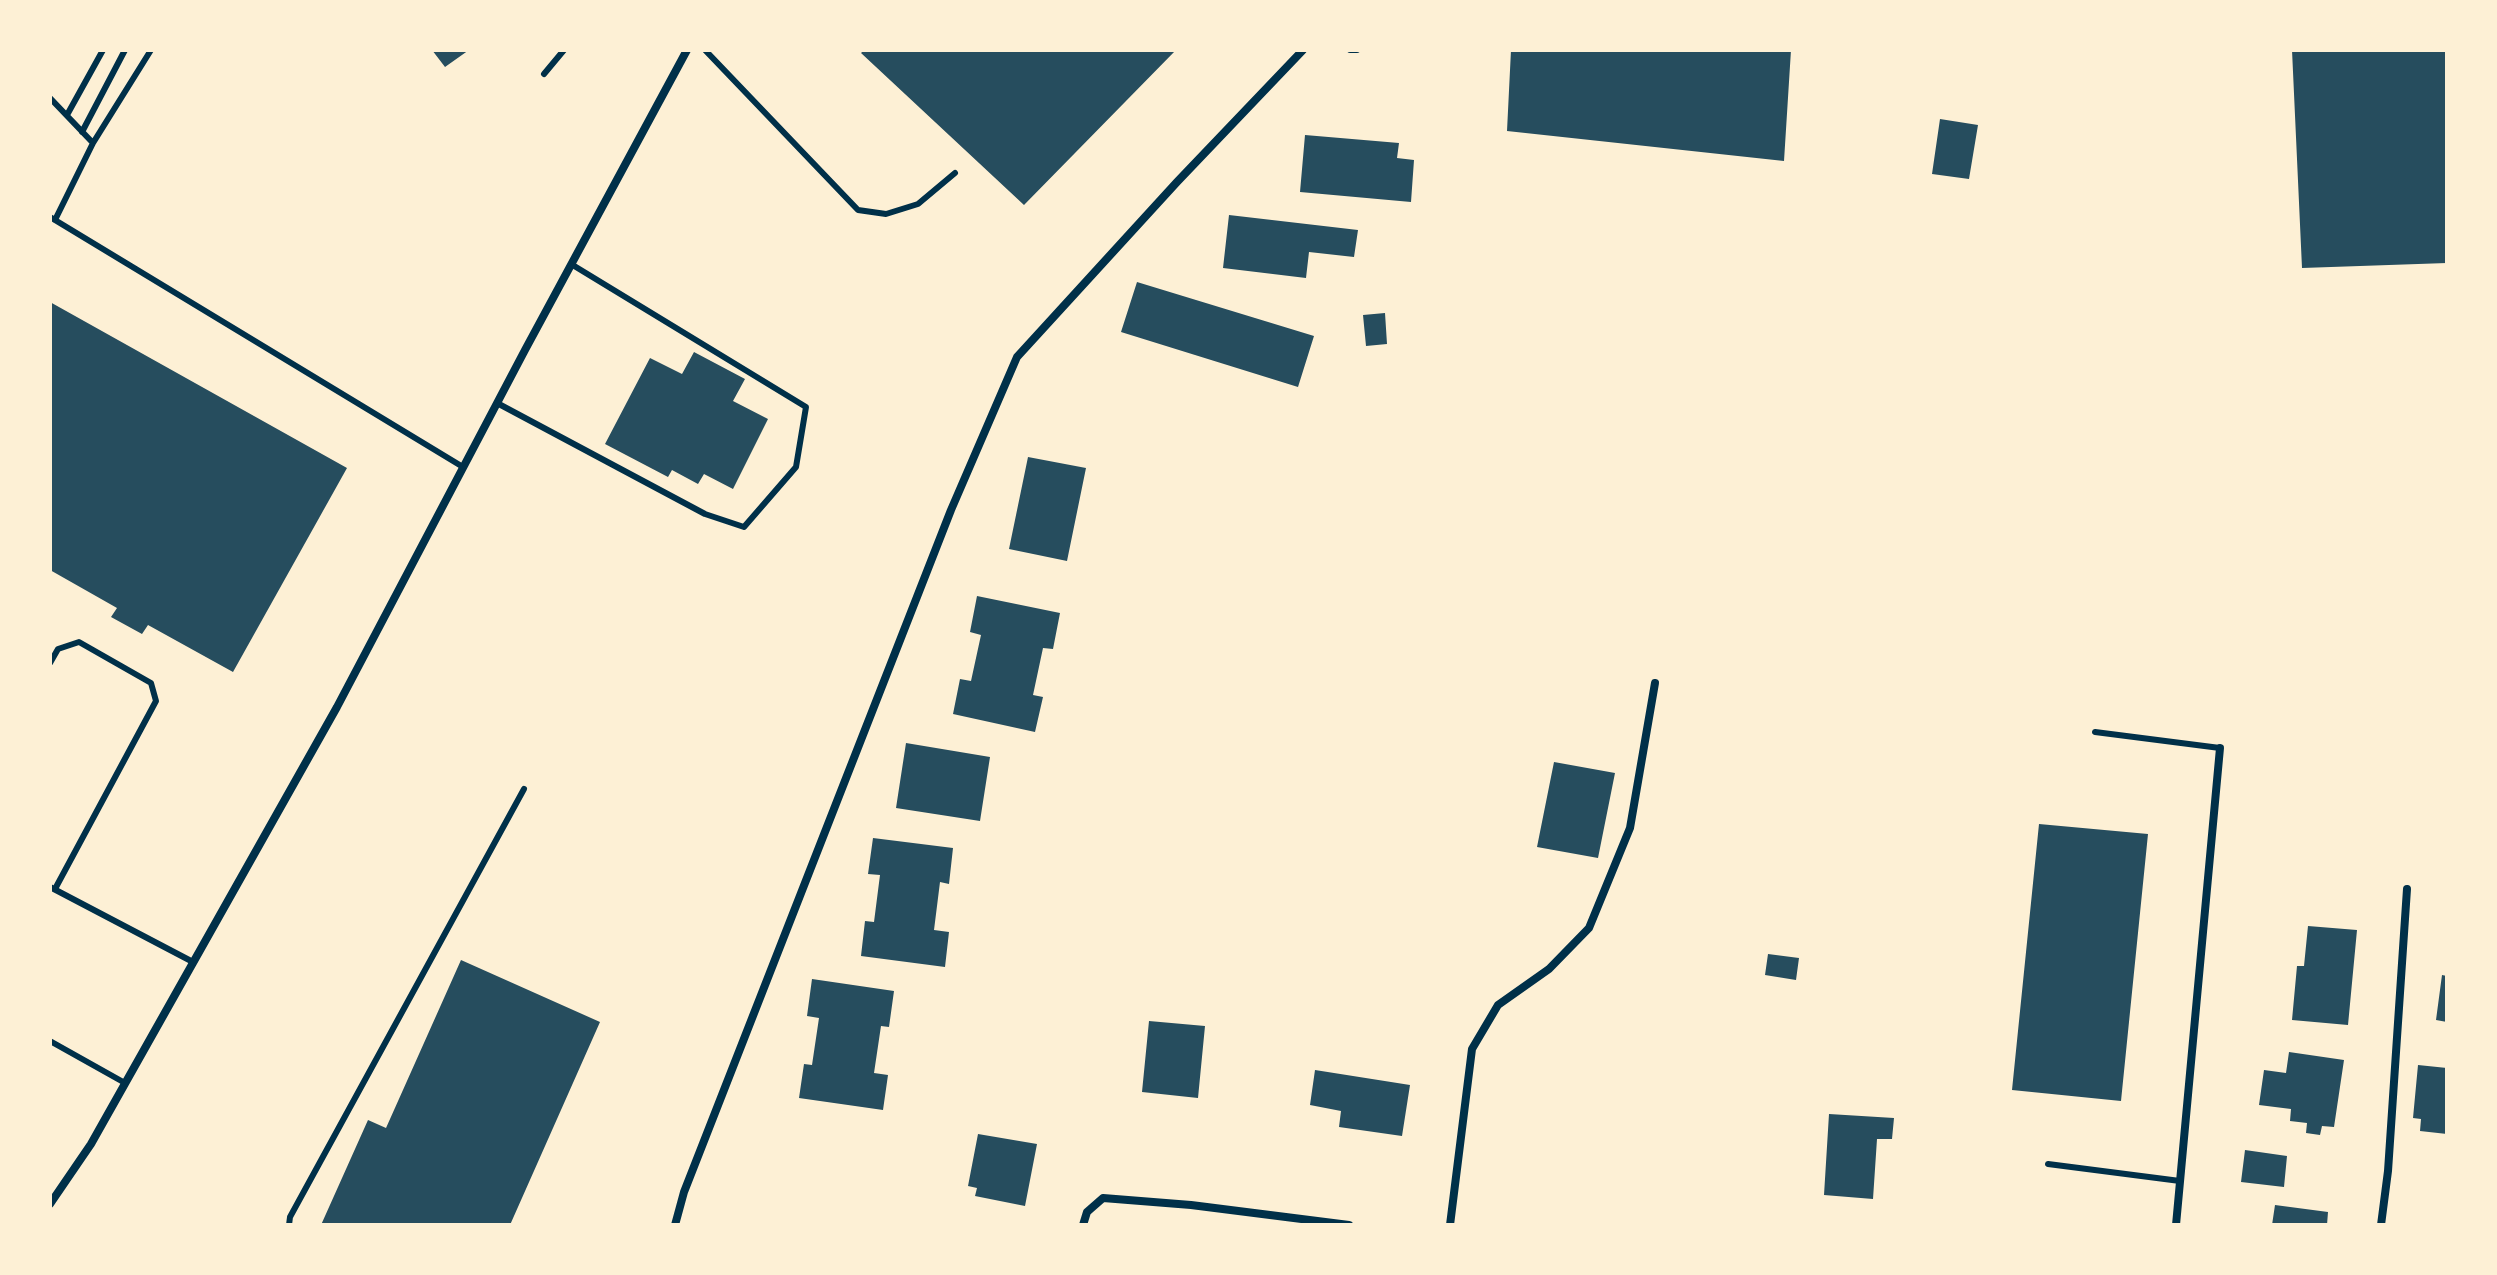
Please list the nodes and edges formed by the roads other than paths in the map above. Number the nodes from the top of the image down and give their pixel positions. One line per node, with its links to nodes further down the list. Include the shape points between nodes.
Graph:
1 (103, 50): 12 (lane)
2 (125, 50): 13 (lane)
3 (151, 50): 14 (lane)
4 (564, 50): 10 (lane)
5 (687, 50): 17 (street)
6 (705, 50): 15 (lane, via 858,210 886,214 918,204)
7 (1303, 50): 35 (street, via 1017,357 951,510)
8 (1350, 50): 9 (lane)
9 (1357, 50)
10 (544, 74)
11 (50, 98): 12 (lane)
12 (67, 115): 13 (lane)
13 (82, 132): 14 (lane)
14 (93, 143): 16 (lane)
15 (955, 173)
16 (52, 218): 19 (lane)
17 (571, 264): 18 (street); 18 (lane, via 806,407 796,467 744,527 705,514)
18 (497, 403): 19 (street)
19 (463, 467): 27 (street, via 337,707)
20 (50, 663): 25 (lane, via 58,649 79,642 151,683 156,701)
21 (1655, 683): 38 (street, via 1630,828 1589,928 1549,969 1498,1005 1472,1049)
22 (2095, 732): 23 (lane)
23 (2220, 748): 31 (street)
24 (524, 789): 34 (lane)
25 (52, 888): 27 (lane)
26 (2407, 889): 40 (street)
27 (193, 962): 29 (street)
28 (50, 1041): 29 (lane)
29 (125, 1083): 32 (street)
30 (2048, 1164): 31 (lane)
31 (2180, 1181): 39 (street)
32 (50, 1204)
33 (1311, 1223): 36 (street, via 1103,1198 1087,1212); 37 (street)
34 (289, 1225)
35 (675, 1225)
36 (1083, 1225)
37 (1349, 1225)
38 (1450, 1225)
39 (2176, 1225)
40 (2381, 1225)

